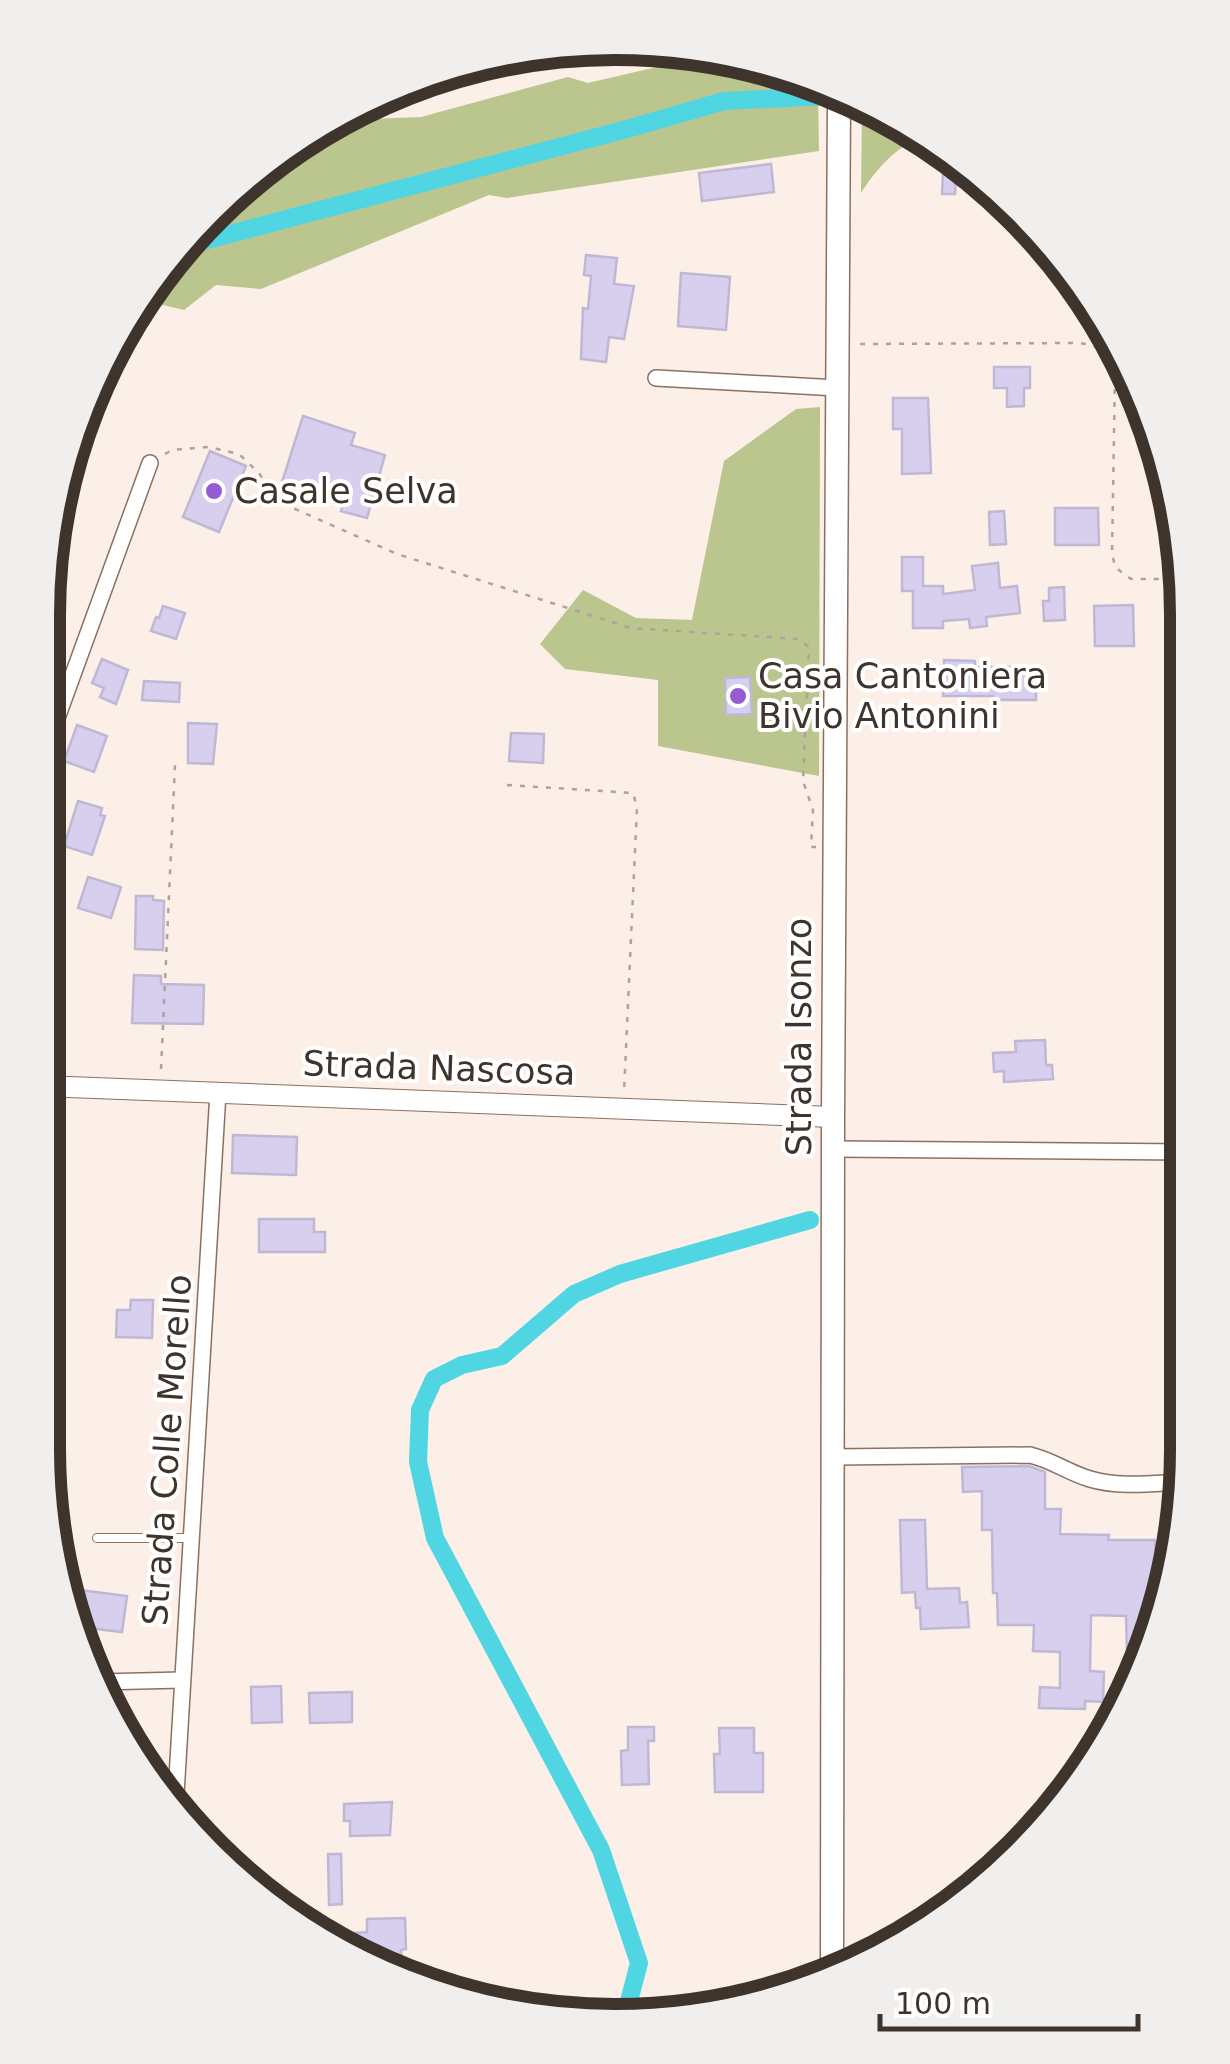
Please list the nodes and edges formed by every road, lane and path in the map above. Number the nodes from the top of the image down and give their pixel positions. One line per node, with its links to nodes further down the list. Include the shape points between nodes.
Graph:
1 (839, 112): 2 (main road, Strada Isonzo)
2 (838, 344): 3 (path, via 1080,343); 6 (main road, Strada Isonzo)
3 (1103, 351)
4 (1113, 371): 8 (path, via 1112,555 1131,579)
5 (656, 378): 6 (street)
6 (837, 388): 12 (main road, Strada Isonzo)
7 (150, 463): 9 (street); 12 (path, via 172,450 208,447 239,454 275,500 396,554 631,628 798,639 809,647 802,781 813,810 811,847)
8 (1169, 578)
9 (60, 710)
10 (175, 765): 14 (path)
11 (506, 785): 16 (path, via 633,792)
12 (835, 848): 17 (main road, Strada Isonzo)
13 (60, 1087): 14 (street, Strada Nascosa)
14 (160, 1090): 15 (street, Strada Nascosa)
15 (218, 1092): 16 (street, Strada Nascosa); 23 (street, Strada Colle Morello)
16 (624, 1108): 17 (street, Strada Nascosa)
17 (833, 1117): 18 (main road, Strada Isonzo)
18 (833, 1150): 19 (street); 20 (main road, Strada Isonzo)
19 (1170, 1152)
20 (833, 1456): 21 (street, via 1030,1456 1099,1481); 27 (main road, Strada Isonzo)
21 (1169, 1482)
22 (97, 1538): 23 (lane)
23 (192, 1538): 24 (street, Strada Colle Morello)
24 (182, 1680): 25 (street); 26 (street, Strada Colle Morello)
25 (111, 1682)
26 (176, 1789)
27 (832, 1960)

